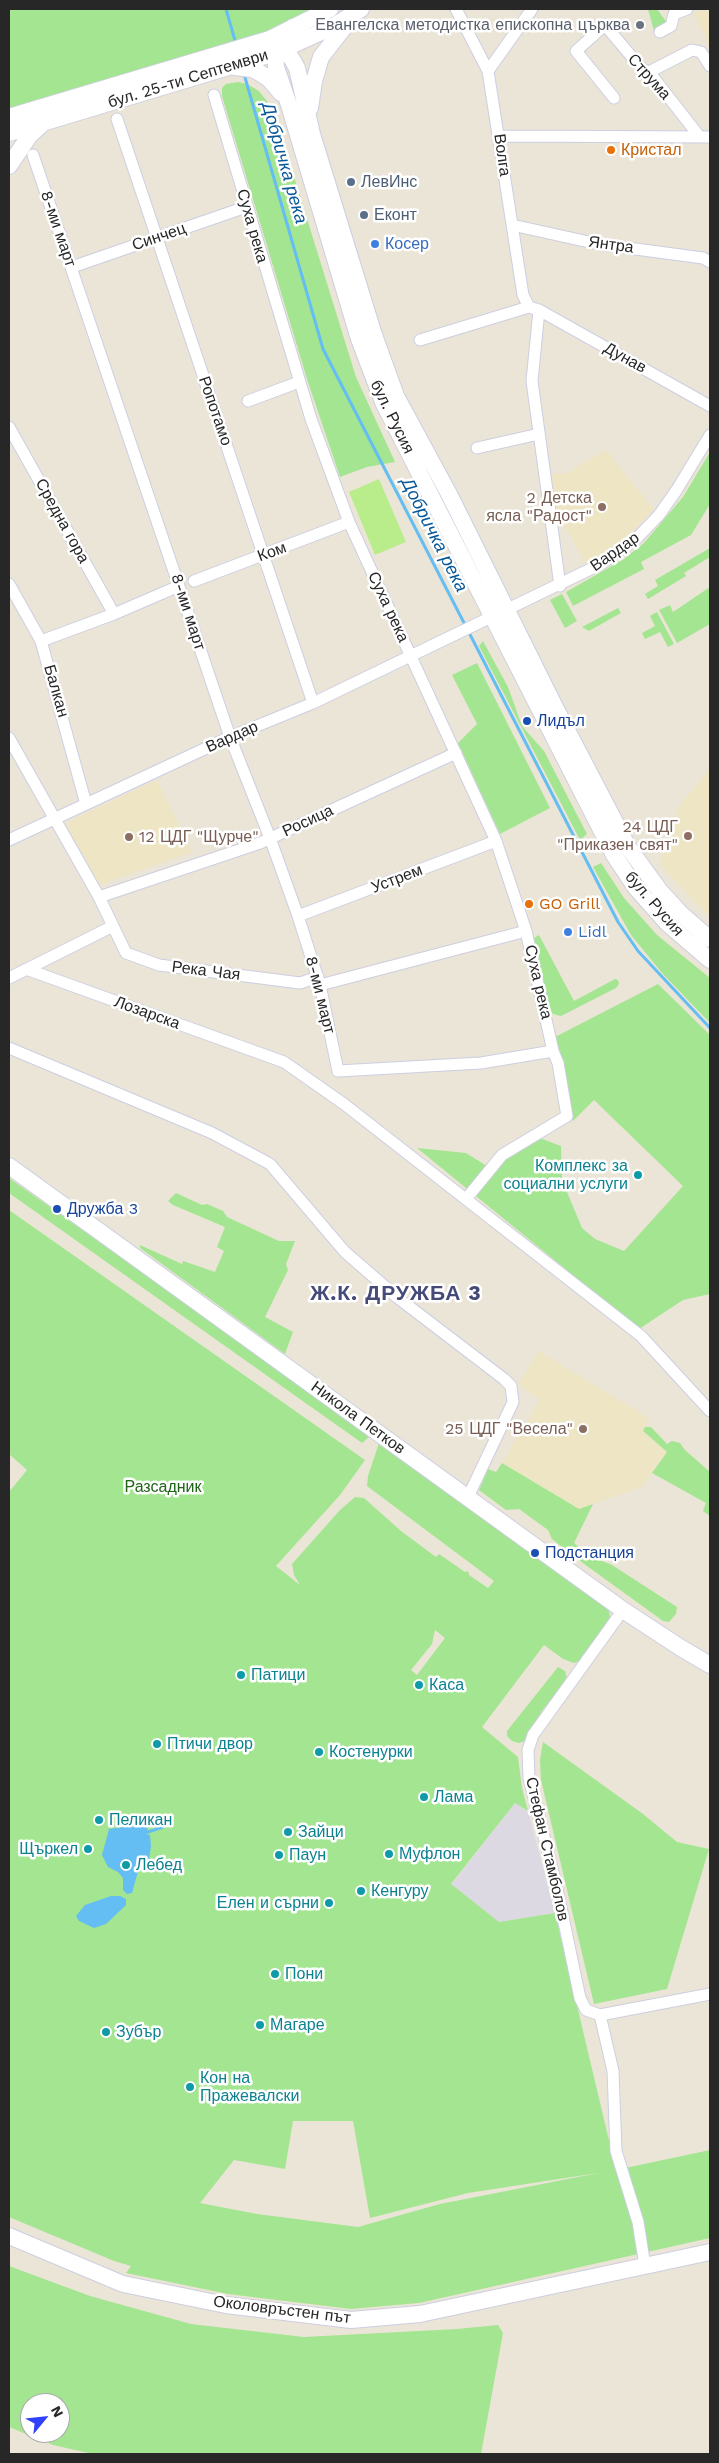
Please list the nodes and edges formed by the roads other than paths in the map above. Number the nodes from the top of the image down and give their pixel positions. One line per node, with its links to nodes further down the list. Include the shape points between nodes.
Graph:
1 (330, 9): 7 (main road, via 293,28)
2 (361, 9): 7 (main road, бул. 25-ти Септември, via 332,27); 18 (main road, via 321,57)
3 (456, 9): 11 (street, Волга)
4 (532, 9): 11 (street)
5 (687, 9): 6 (street, via 674,14 671,26)
6 (660, 32)
7 (277, 46): 8 (main road, бул. 25-ти Септември); 15 (main road, бул. Русия, via 278,77); 18 (main road, бул. Русия, via 297,68)
8 (256, 59): 9 (main road, бул. 25-ти Септември); 9 (main road, via 245,68); 15 (main road)
9 (225, 61): 16 (main road, бул. 25-ти Септември); 19 (main road, бул. 25-ти Септември)
10 (710, 66): 12 (street, via 701,52 692,50)
11 (488, 71): 21 (street, Волга)
12 (649, 72): 14 (street, Струма, via 642,69 605,25 576,51); 22 (street, Струма)
13 (214, 95): 25 (street, Суха река)
14 (614, 98)
15 (289, 105): 47 (main road, бул. Русия, via 370,372)
16 (9, 117)
17 (117, 119): 27 (street, Ропотамо)
18 (308, 120): 45 (main road, бул. Русия, via 374,335 394,389)
19 (45, 122): 20 (main road, бул. 25-ти Септември); 24 (main road, via 30,135)
20 (9, 133)
21 (499, 136): 22 (street, Струма); 26 (street, Волга)
22 (704, 137)
23 (33, 155): 29 (street, 8-ми март)
24 (9, 166)
25 (246, 207): 27 (street, Синчец); 32 (street, Суха река)
26 (512, 226): 28 (street, Янтра); 30 (street, Волга, via 523,295)
27 (157, 238): 29 (street, Синчец); 40 (street, Ропотамо)
28 (710, 262)
29 (72, 267): 43 (street, 8-ми март)
30 (534, 309): 31 (street); 34 (street, Дунав); 36 (street, Волга, via 532,381)
31 (420, 340)
32 (299, 382): 33 (street); 39 (street, Суха река)
33 (248, 401)
34 (710, 406)
35 (9, 427): 46 (street, Средна гора)
36 (539, 434): 38 (street); 44 (street, Волга)
37 (710, 435): 44 (street, Вардар, via 676,491 638,537 613,557)
38 (477, 448)
39 (349, 522): 40 (street, Ком); 49 (street, Суха река)
40 (264, 554): 41 (street, Ком); 50 (street, Ропотамо)
41 (194, 581)
42 (9, 584): 48 (street, Балкан)
43 (179, 586): 46 (street); 51 (street, 8-ми март)
44 (560, 586): 45 (street, Вардар)
45 (507, 610): 47 (street, Вардар); 63 (main road, бул. Русия, via 628,846 660,891)
46 (114, 614): 48 (street)
47 (486, 619): 49 (street, Вардар); 64 (main road, бул. Русия, via 614,855 636,888 668,924)
48 (41, 641): 54 (street, Балкан)
49 (410, 655): 50 (street, Вардар); 53 (street, Суха река)
50 (313, 703): 51 (street, Вардар)
51 (230, 737): 54 (street, Вардар); 56 (street, 8-ми март)
52 (9, 738): 55 (street)
53 (456, 753): 56 (street, Росица); 58 (street, Суха река)
54 (86, 804): 55 (street, Вардар)
55 (54, 818): 57 (street, Вардар); 59 (street)
56 (270, 838): 59 (street, Росица); 60 (street, 8-ми март)
57 (9, 840)
58 (496, 841): 60 (street, Устрем); 62 (street, Суха река)
59 (98, 897): 61 (street)
60 (298, 916): 67 (street, 8-ми март)
61 (113, 926): 65 (street); 67 (street, Река Чая, via 126,953 159,965 300,983)
62 (526, 931): 67 (street, Река Чая); 69 (street, Суха река)
63 (710, 939)
64 (710, 960)
65 (26, 969): 66 (street); 71 (street, Лозарска, via 284,1062 337,1099)
66 (9, 978)
67 (319, 981): 69 (street, 8-ми март, via 338,1071 481,1063)
68 (9, 1048): 73 (street, via 212,1133 270,1164 345,1252 398,1298 504,1379 511,1386 513,1402)
69 (553, 1052): 71 (street, Суха река, via 558,1063 567,1116 502,1155)
70 (9, 1166): 73 (main road, Никола Петков)
71 (466, 1200): 72 (street, Лозарска, via 640,1336)
72 (710, 1410)
73 (468, 1497): 74 (main road, Никола Петков)
74 (623, 1610): 75 (main road, Никола Петков); 77 (street, Стефан Стамболов, via 540,1723 528,1750 530,1778 580,1998 586,2010)
75 (710, 1665)
76 (710, 1994): 77 (street)
77 (600, 2015): 80 (street, via 613,2070 616,2151 638,2222)
78 (9, 2236): 80 (main road, Околовръстен път, via 123,2284 226,2305 351,2320 420,2314)
79 (710, 2252): 80 (main road, Околовръстен път)
80 (645, 2266)

